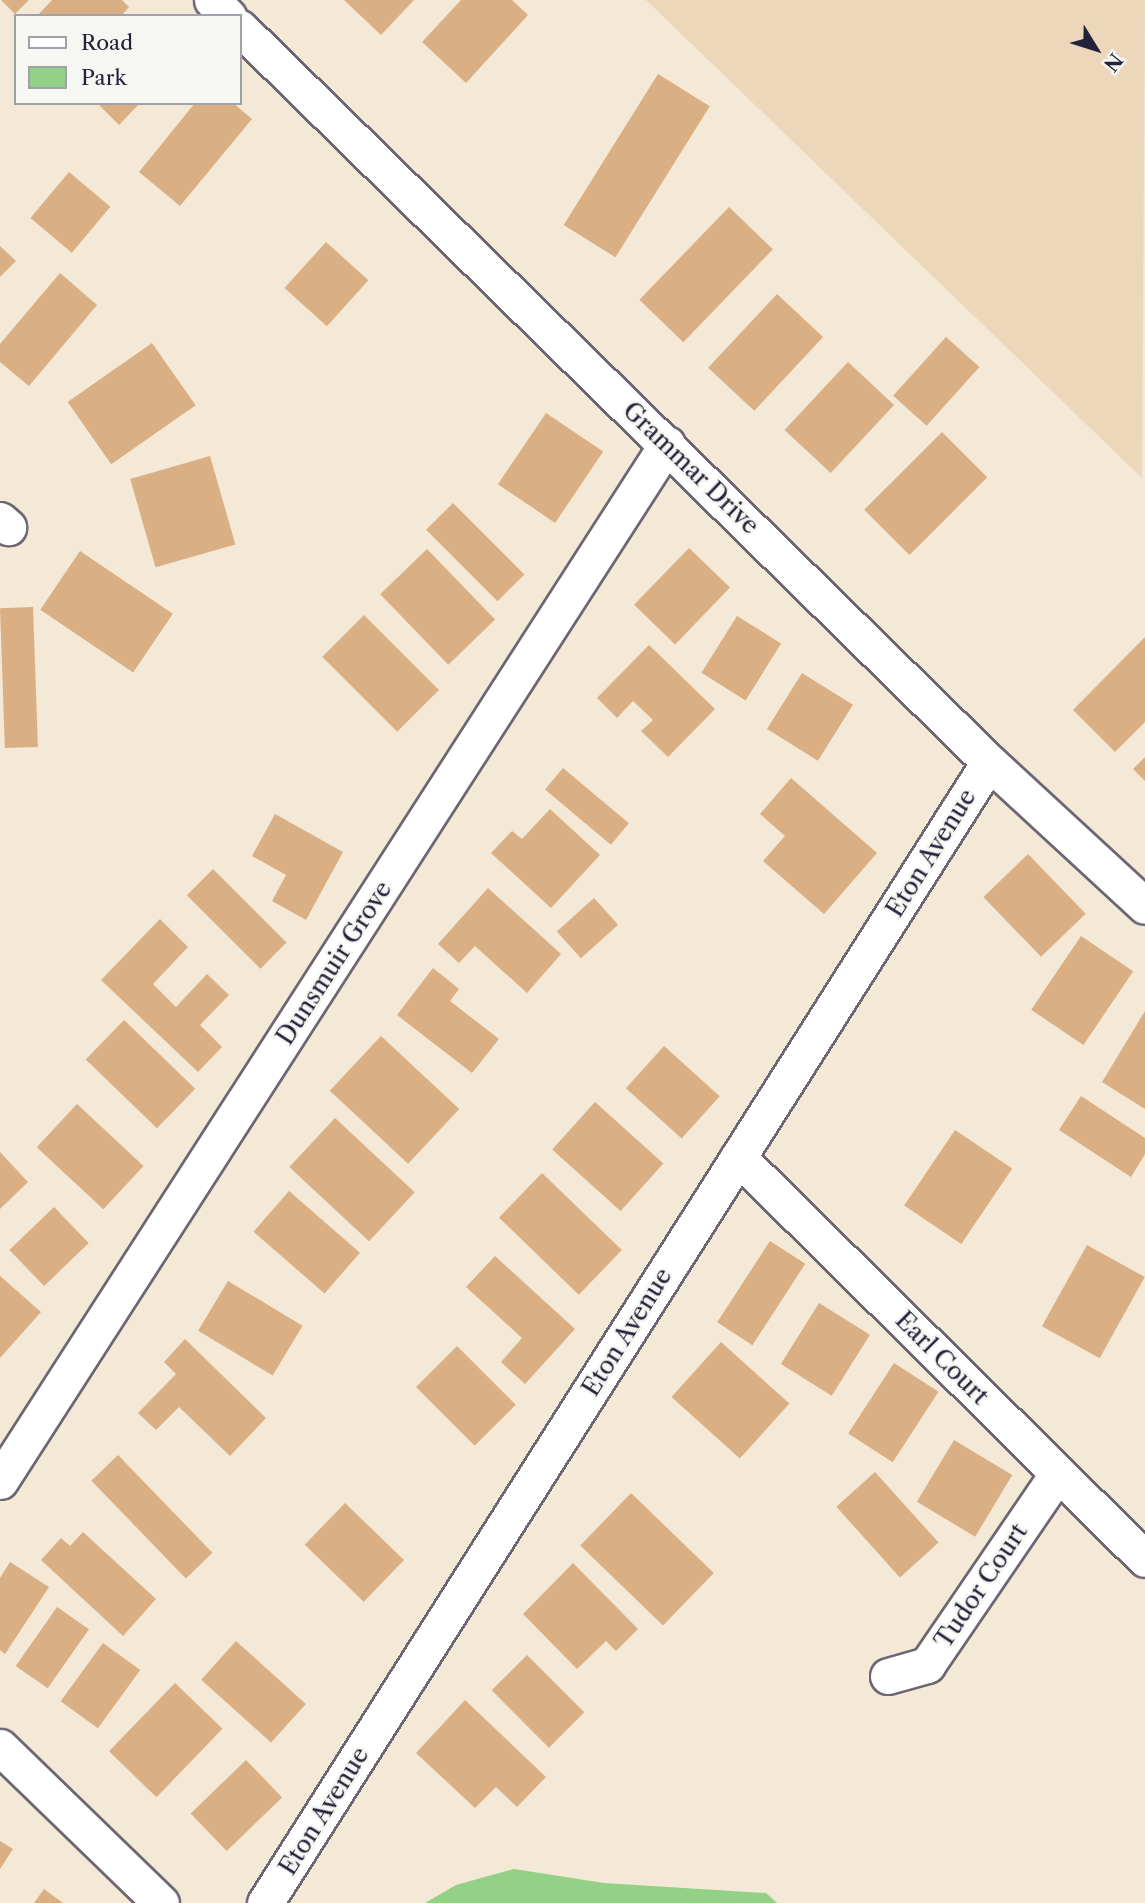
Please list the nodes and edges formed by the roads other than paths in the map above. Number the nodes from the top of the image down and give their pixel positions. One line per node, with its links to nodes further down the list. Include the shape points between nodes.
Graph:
1 (212, 0): 2 (street)
2 (226, 14)
3 (242, 30): 4 (street, Grammar Drive)
4 (667, 444): 5 (street, Grammar Drive); 9 (street, Dunsmuir Grove)
5 (989, 761): 6 (street, Grammar Drive); 7 (street, Eton Avenue)
6 (1145, 906)
7 (738, 1157): 8 (street, Earl Court); 14 (street, Eton Avenue)
8 (1058, 1473): 10 (street, Earl Court); 11 (street, Tudor Court, via 928,1665)
9 (0, 1481)
10 (1145, 1559)
11 (888, 1676)
12 (0, 1747): 13 (street)
13 (161, 1903)
14 (265, 1903)

